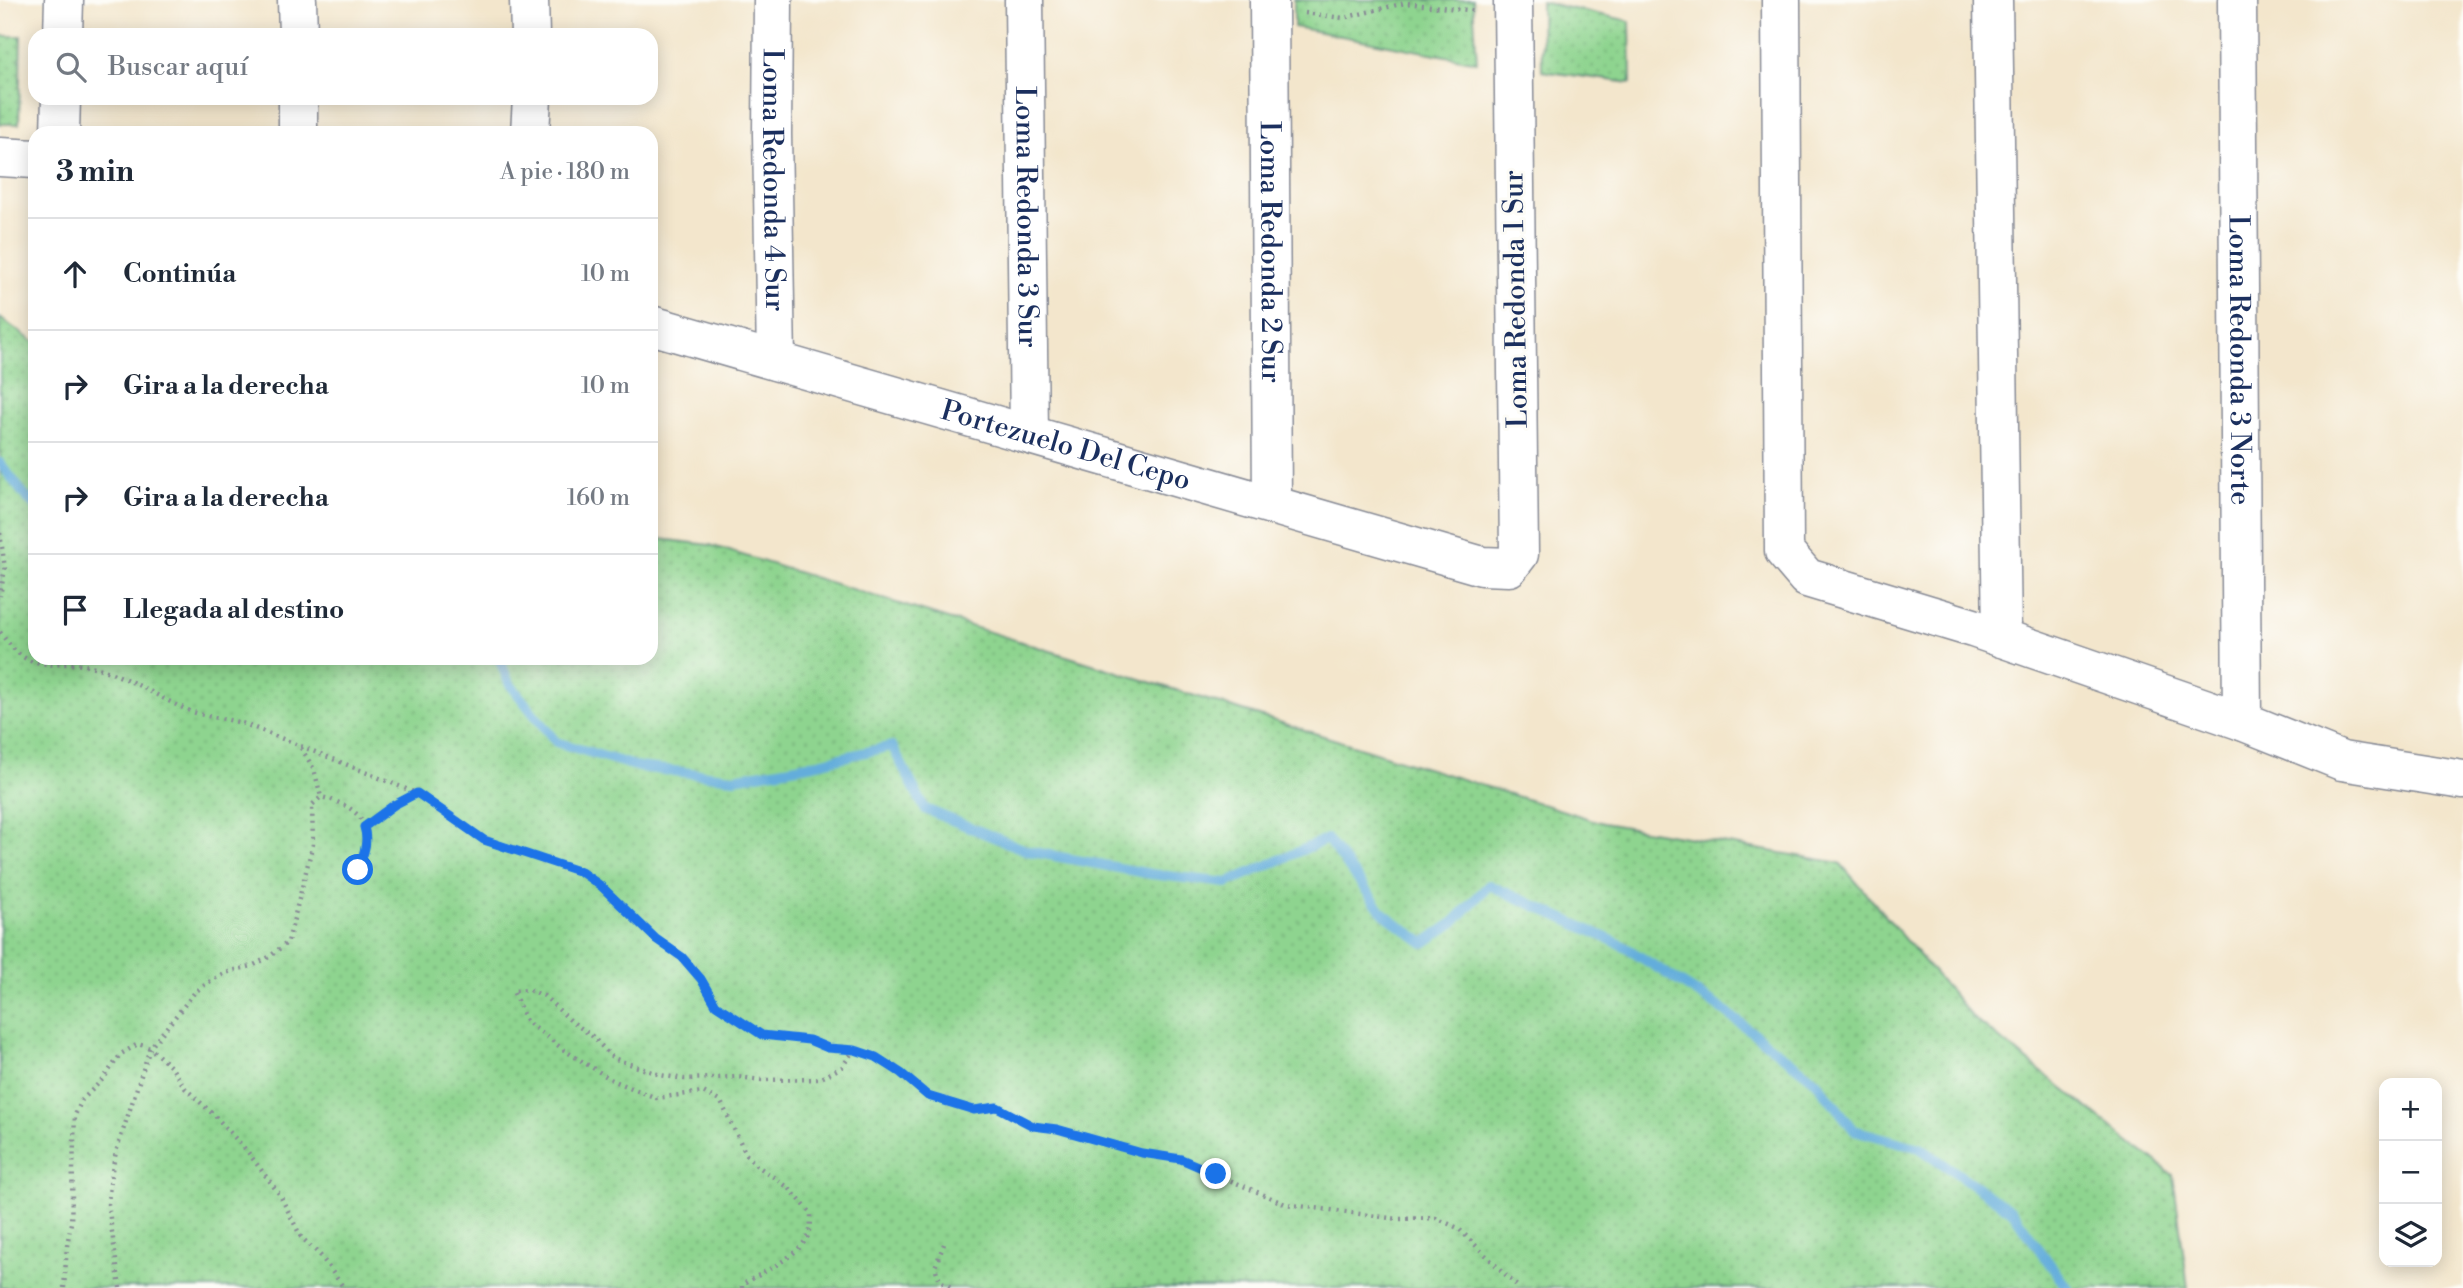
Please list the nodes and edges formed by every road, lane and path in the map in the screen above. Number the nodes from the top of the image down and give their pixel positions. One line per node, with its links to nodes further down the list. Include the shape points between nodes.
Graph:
1 (64, 0): 11 (street)
2 (297, 0): 12 (street)
3 (530, 0): 13 (street)
4 (773, 0): 23 (street, Loma Redonda 4 Sur)
5 (1024, 0): 24 (street, Loma Redonda 3 Sur)
6 (1781, 0): 30 (street, via 1784,551 1807,578)
7 (1993, 0): 30 (street)
8 (2237, 0): 35 (street, Loma Redonda 3 Norte)
9 (1269, 4): 10 (path, via 1343,18 1405,3); 25 (street, Loma Redonda 2 Sur)
10 (1513, 7): 27 (street, Loma Redonda 1 Sur, via 1519,554 1509,567)
11 (63, 28)
12 (298, 28)
13 (530, 28)
14 (61, 105): 17 (street)
15 (298, 105): 18 (street)
16 (532, 105): 19 (street)
17 (60, 126)
18 (298, 126)
19 (530, 126)
20 (0, 157): 21 (street)
21 (28, 159)
22 (658, 327): 23 (street, Portezuelo Del Cepo)
23 (776, 361): 24 (street, Portezuelo Del Cepo)
24 (1029, 434): 25 (street, Portezuelo Del Cepo)
25 (1272, 505): 27 (street, Portezuelo Del Cepo)
26 (0, 533): 28 (path, via 5,568)
27 (1482, 566)
28 (0, 596)
29 (0, 632): 31 (path, via 13,651)
30 (2002, 638): 35 (street)
31 (28, 660)
32 (47, 665): 33 (path)
33 (88, 665)
34 (88, 665): 36 (path, via 194,712 244,723)
35 (2242, 720): 37 (street, via 2342,761)
36 (301, 747): 38 (path); 39 (path, via 314,769)
37 (2463, 780)
38 (417, 793): 40 (path); 43 (path, via 484,840 581,872 601,886 656,939 682,957 716,1005 762,1035)
39 (321, 797): 40 (path, via 355,810); 42 (path, via 312,805 313,844 288,942 252,967 231,971 195,992)
40 (364, 827): 41 (path, via 366,850)
41 (358, 870)
42 (150, 1048): 45 (path, via 138,1044 121,1054 75,1115); 46 (path, via 111,1175 108,1204); 47 (path, via 247,1151 280,1195 301,1237)
43 (855, 1050): 48 (path, via 842,1067 819,1079 660,1075 613,1058 544,996 529,990 513,991 526,1021 612,1080 656,1098 703,1092 721,1102 746,1154 789,1188 811,1213 810,1232 801,1246); 50 (path, via 884,1062 928,1096 974,1110 997,1107 1033,1126 1181,1159 1285,1204 1398,1219 1436,1217 1458,1228)
44 (944, 1244): 49 (path, via 935,1267 940,1282)
45 (64, 1288)
46 (120, 1288)
47 (344, 1288)
48 (742, 1288)
49 (953, 1288)
50 (1519, 1288)

